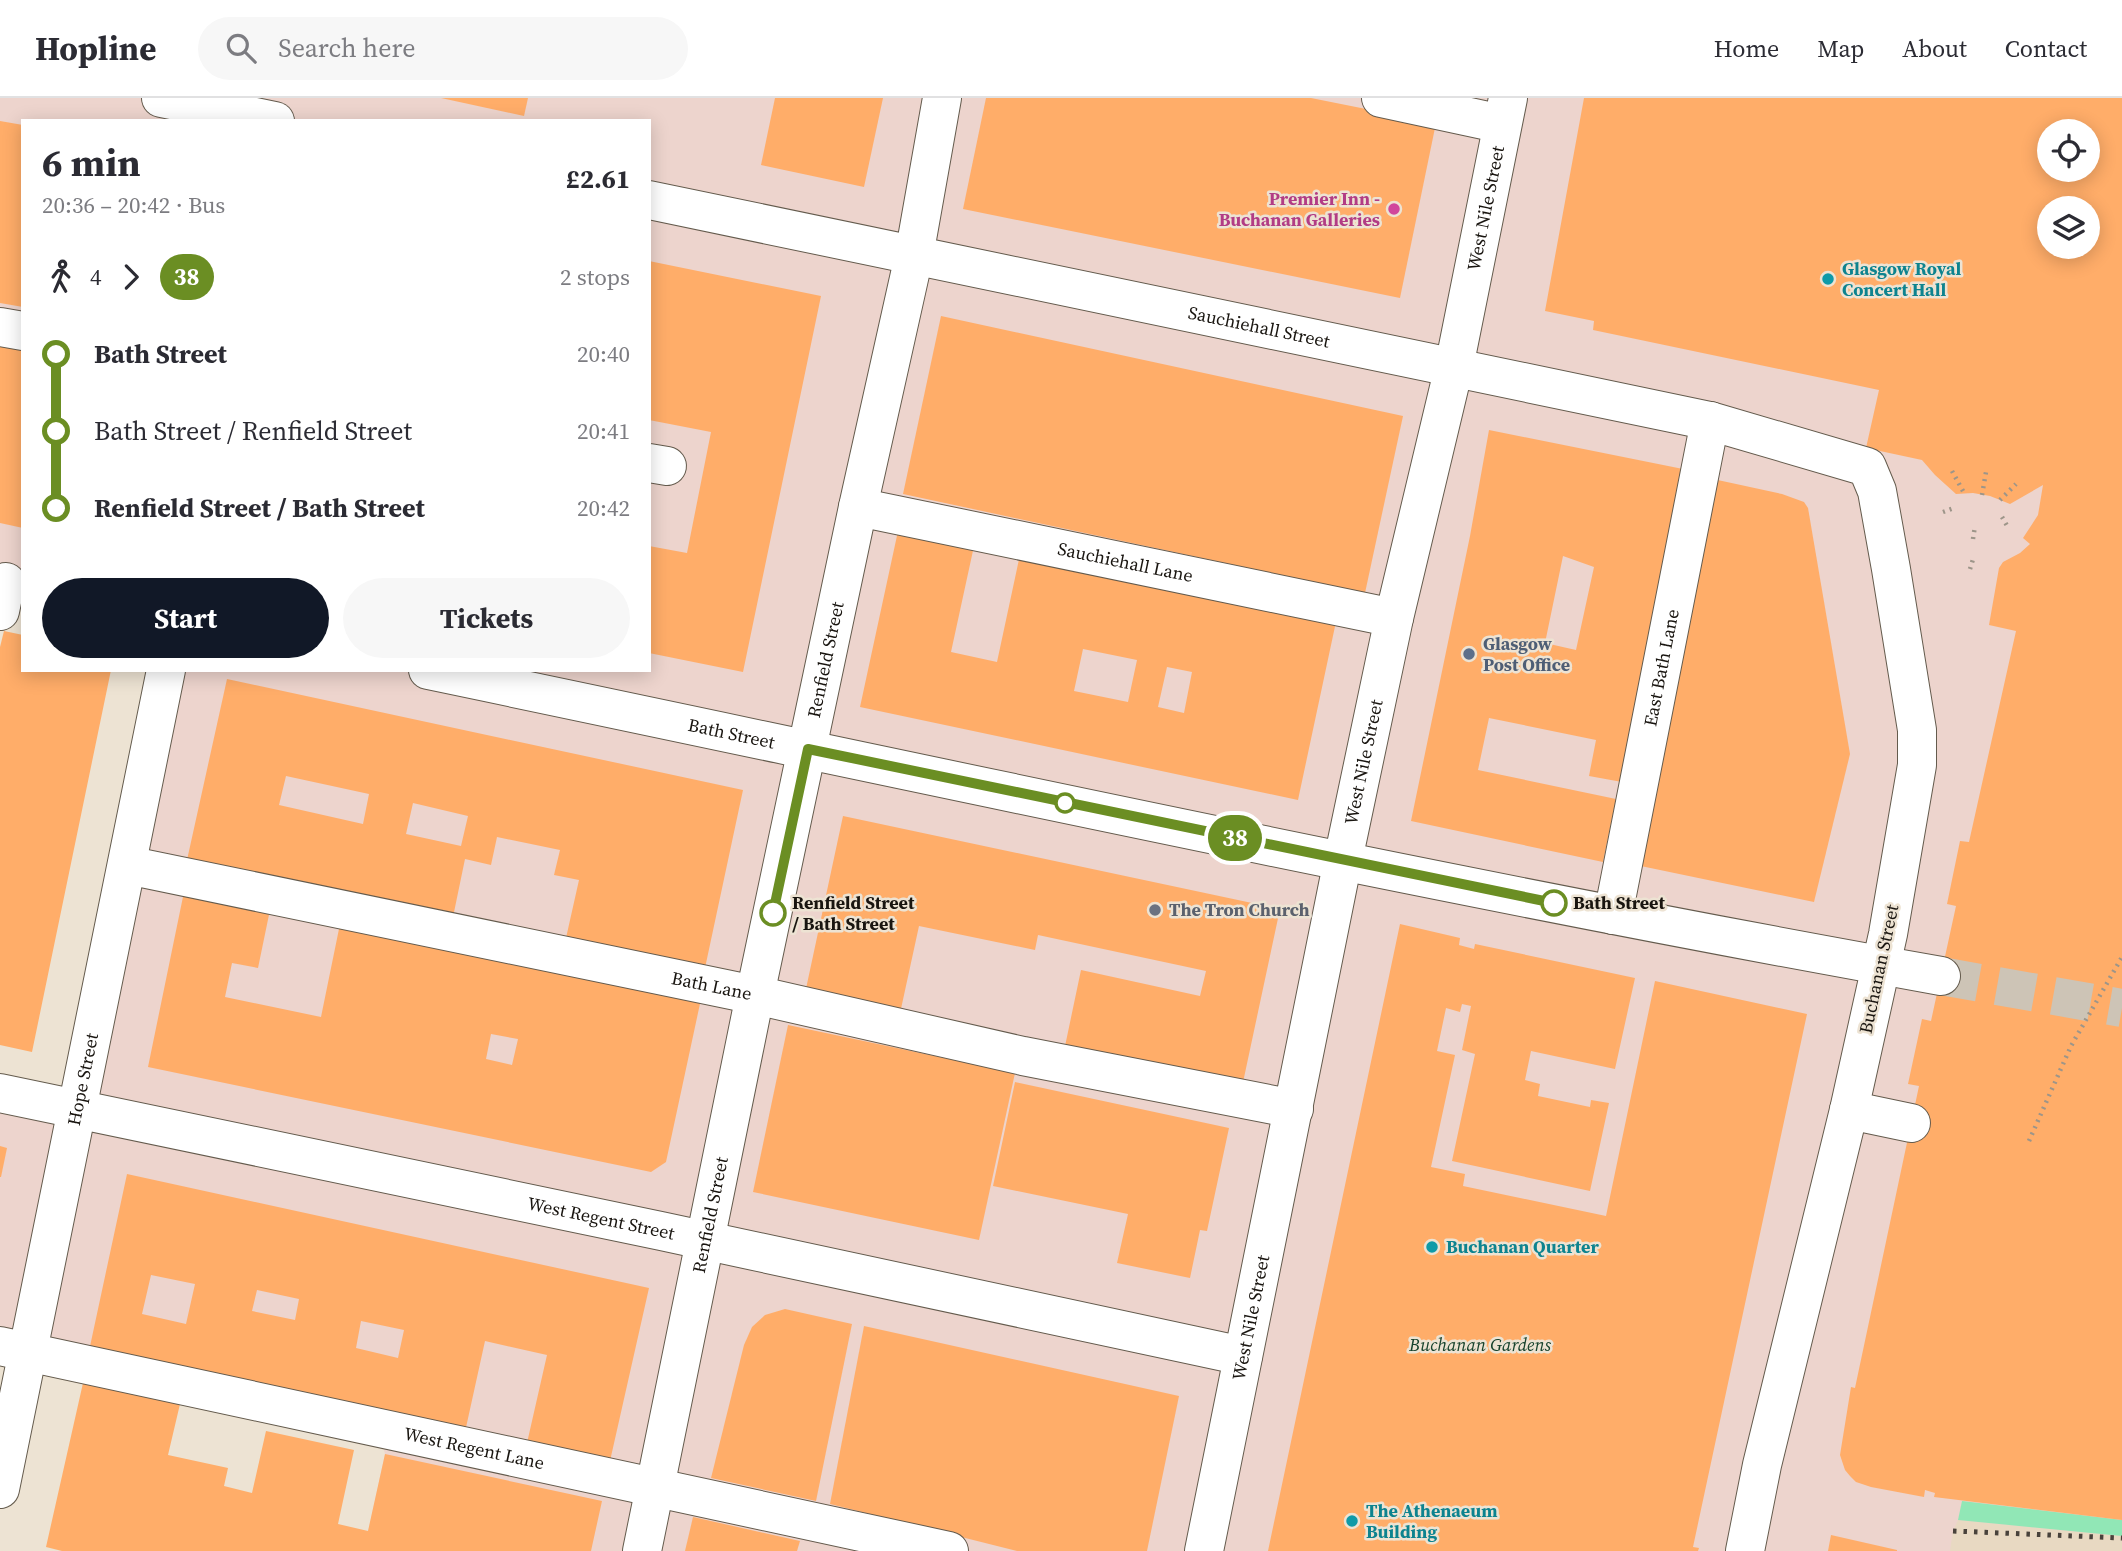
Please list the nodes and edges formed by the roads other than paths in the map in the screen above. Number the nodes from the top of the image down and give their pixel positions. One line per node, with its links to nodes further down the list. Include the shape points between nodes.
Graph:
1 (161, 98): 6 (street)
2 (285, 98): 7 (street)
3 (942, 98): 9 (street, Renfield Street)
4 (1381, 98): 5 (street)
5 (1505, 111): 12 (street, West Nile Street)
6 (265, 119)
7 (280, 119)
8 (651, 200): 9 (street, Sauchiehall Street)
9 (914, 256): 12 (street, Sauchiehall Street); 15 (street, Renfield Street)
10 (0, 327): 11 (street)
11 (21, 331)
12 (1454, 367): 13 (street, Sauchiehall Street); 16 (street, West Nile Street)
13 (1710, 421): 14 (street, Sauchiehall Street); 22 (street, East Bath Lane)
14 (1867, 467): 23 (street, Buchanan Street, via 1877,492 1917,730 1917,765)
15 (858, 507): 16 (street, Sauchiehall Lane); 19 (street, Renfield Street)
16 (1394, 618): 20 (street, West Nile Street)
17 (166, 672): 21 (street, Hope Street)
18 (438, 672): 19 (street, Bath Street)
19 (808, 749): 20 (street, Bath Street); 25 (street, Renfield Street)
20 (1343, 860): 22 (street, Bath Street); 27 (street, West Nile Street)
21 (127, 865): 25 (street, Bath Lane); 28 (street, Hope Street)
22 (1613, 915): 23 (street, Bath Street)
23 (1882, 964): 24 (street, Bath Street); 29 (street, Buchanan Street)
24 (1941, 976)
25 (755, 995): 27 (street, Bath Lane, via 1023,1056); 31 (street, Renfield Street)
26 (0, 1093): 28 (street, West Regent Street)
27 (1294, 1109): 33 (street, West Nile Street)
28 (76, 1110): 31 (street, West Regent Street); 32 (street, Hope Street)
29 (1849, 1110): 30 (street); 39 (street, Buchanan Street, via 1755,1467)
30 (1910, 1123)
31 (706, 1240): 33 (street, West Regent Street); 34 (street, Renfield Street)
32 (13, 1349): 34 (street, West Regent Lane); 35 (street, Hope Street)
33 (1244, 1356): 38 (street, West Nile Street)
34 (655, 1488): 36 (street, Renfield Street); 37 (street, West Regent Lane)
35 (0, 1489)
36 (642, 1551)
37 (949, 1551)
38 (1204, 1551)
39 (1745, 1551)

